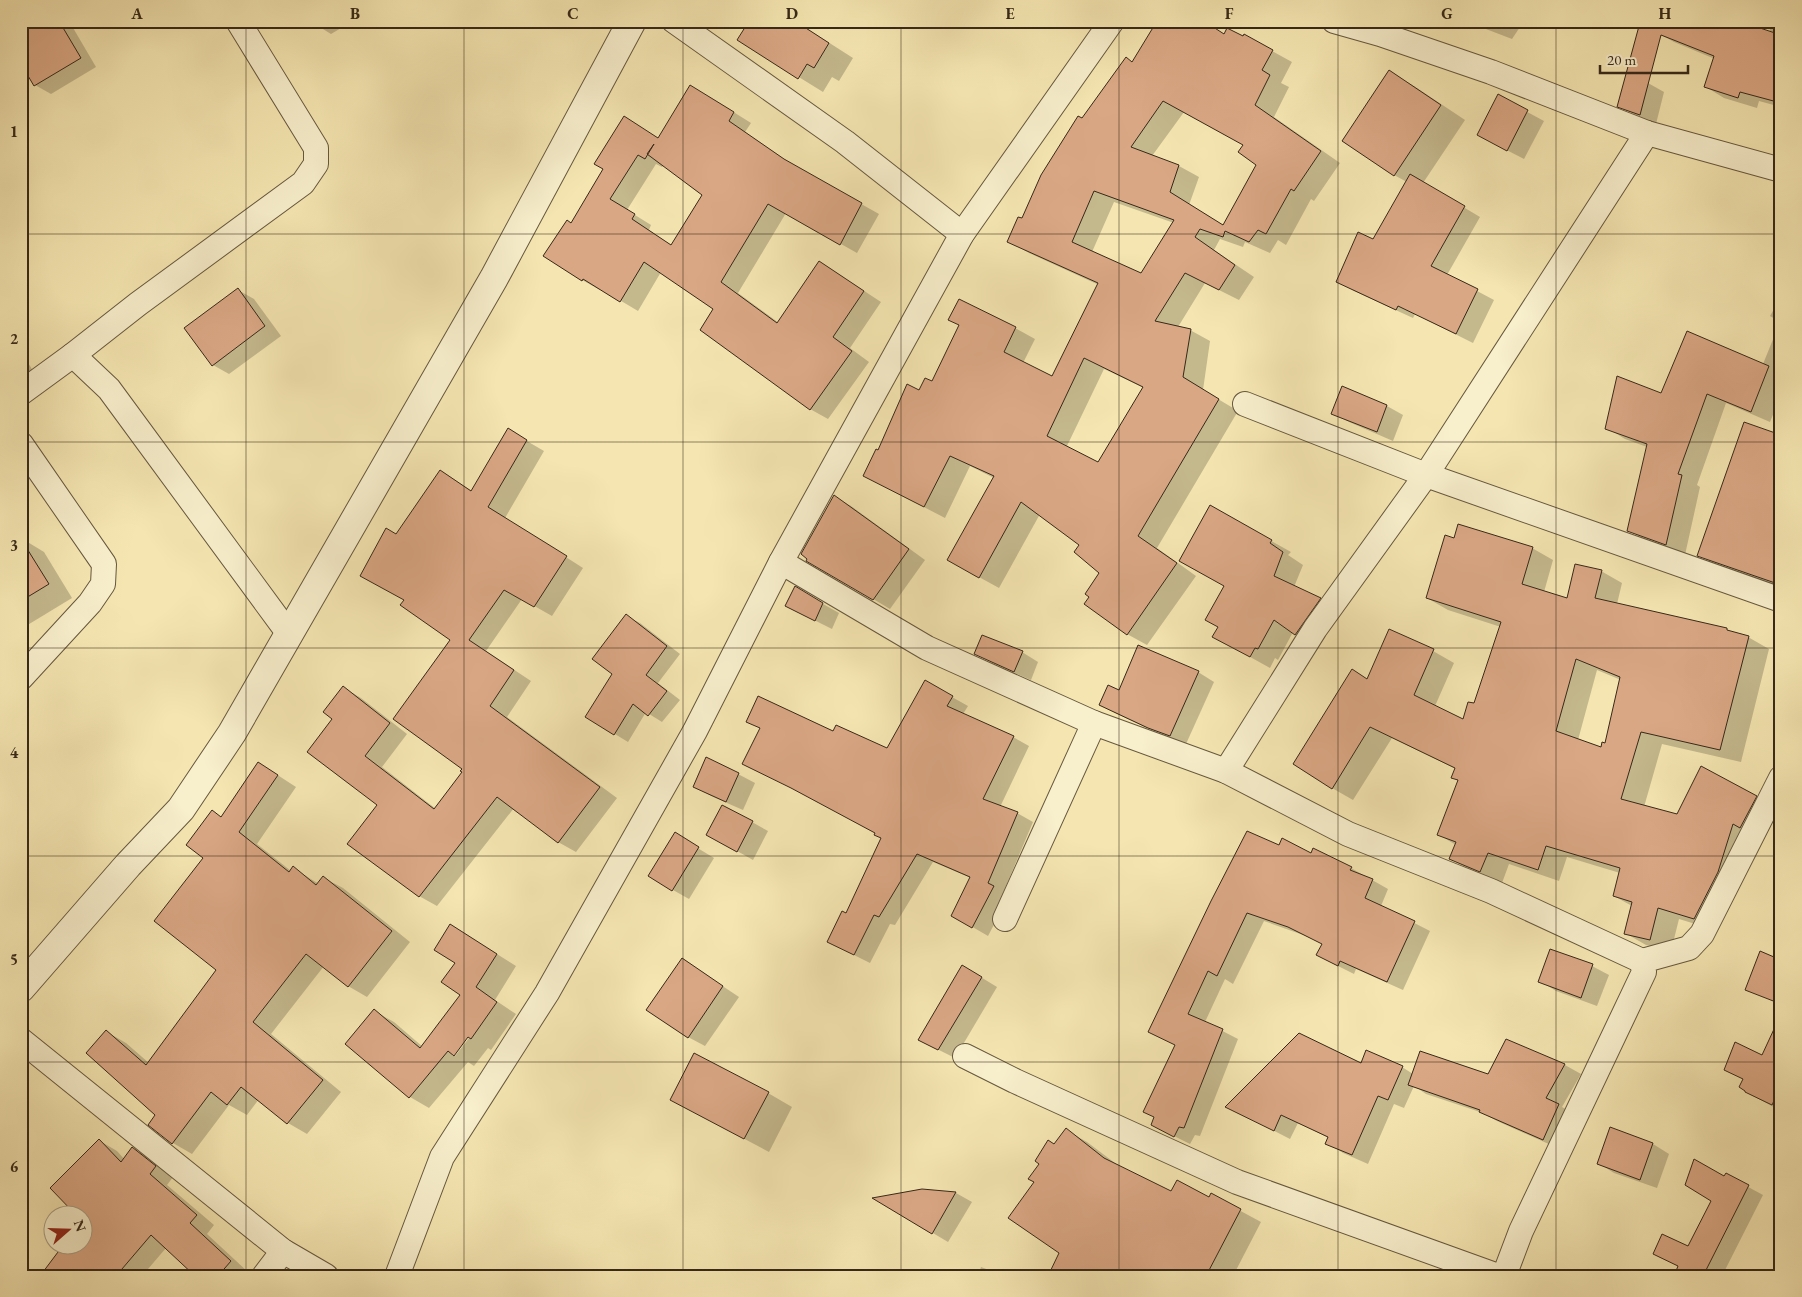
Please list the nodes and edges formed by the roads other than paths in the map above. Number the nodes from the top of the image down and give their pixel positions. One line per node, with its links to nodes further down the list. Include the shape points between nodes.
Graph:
1 (238, 21): 9 (street, via 316,148 316,164 303,183)
2 (632, 21): 16 (street, via 494,278)
3 (674, 21): 8 (street, via 845,142)
4 (1112, 21): 8 (street)
5 (1334, 21): 6 (street, via 1491,72)
6 (1647, 134): 7 (street); 13 (street)
7 (1781, 170)
8 (962, 234): 14 (street)
9 (73, 355): 10 (street); 16 (street, via 109,389)
10 (21, 393)
11 (1246, 404): 13 (street)
12 (21, 444): 17 (street, via 104,564 103,584 90,603)
13 (1426, 475): 15 (street); 19 (street, via 1315,629)
14 (780, 562): 18 (street, via 927,648); 29 (street, via 695,731 547,993 442,1157)
15 (1781, 600)
16 (289, 634): 23 (street, via 232,733 181,809)
17 (21, 678)
18 (1094, 723): 19 (street); 21 (street)
19 (1226, 771): 22 (street, via 1348,834 1491,891)
20 (1781, 778): 22 (street, via 1702,934 1689,948)
21 (1005, 920)
22 (1642, 961): 31 (street, via 1644,972 1521,1231)
23 (21, 988)
24 (21, 1040): 26 (street)
25 (965, 1056): 30 (street, via 1237,1182)
26 (283, 1251): 27 (street); 28 (street)
27 (264, 1276)
28 (326, 1276)
29 (397, 1276)
30 (1498, 1276)
31 (1504, 1276)

